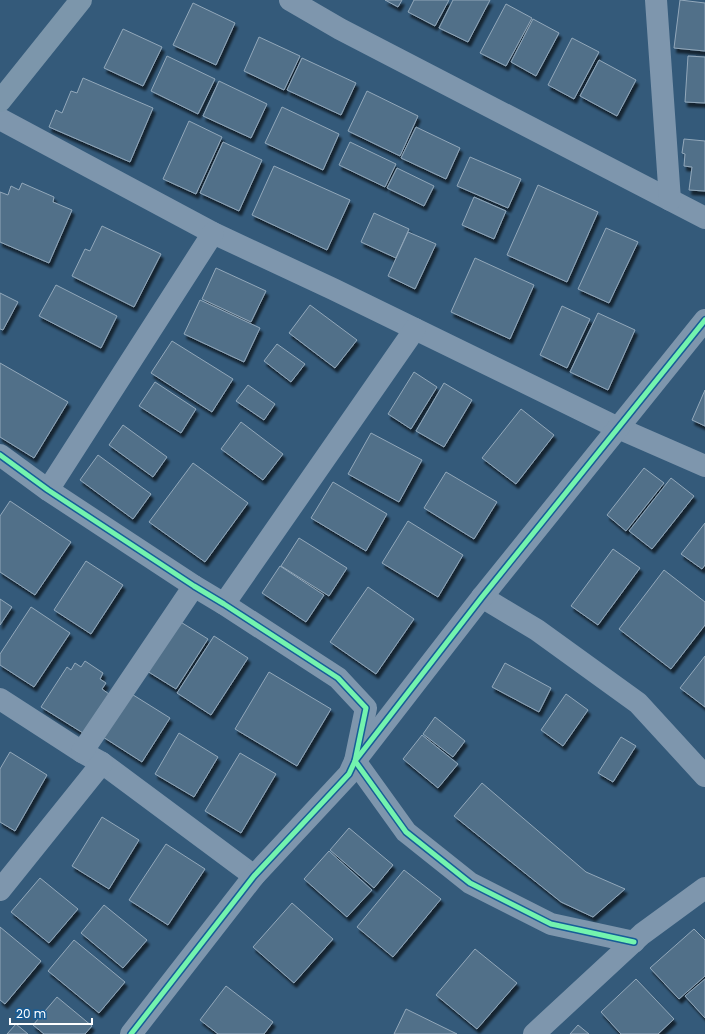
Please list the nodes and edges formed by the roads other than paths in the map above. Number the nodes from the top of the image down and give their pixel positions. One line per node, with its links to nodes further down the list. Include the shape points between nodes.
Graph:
1 (80, 0): 4 (main road)
2 (290, 0): 6 (street, via 340,29)
3 (656, 0): 6 (street)
4 (0, 101)
5 (0, 119): 8 (street)
6 (670, 200): 7 (street)
7 (705, 218)
8 (213, 233): 10 (street); 14 (street)
9 (705, 320): 11 (street)
10 (414, 329): 11 (street); 17 (street)
11 (618, 428): 13 (street); 16 (street)
12 (0, 456): 14 (street)
13 (705, 466)
14 (48, 490): 15 (street)
15 (194, 586): 17 (street); 19 (street)
16 (482, 597): 20 (street); 22 (street, via 537,630 638,703)
17 (224, 604): 20 (street, via 338,678 366,708)
18 (0, 699): 19 (street)
19 (82, 752): 21 (street)
20 (355, 761): 23 (street, via 349,774); 26 (street, via 406,832 470,883 551,924)
21 (102, 763): 23 (street); 25 (street)
22 (705, 776)
23 (254, 876): 27 (street)
24 (705, 888): 26 (street)
25 (0, 890)
26 (634, 942): 28 (street)
27 (132, 1034)
28 (534, 1034)

